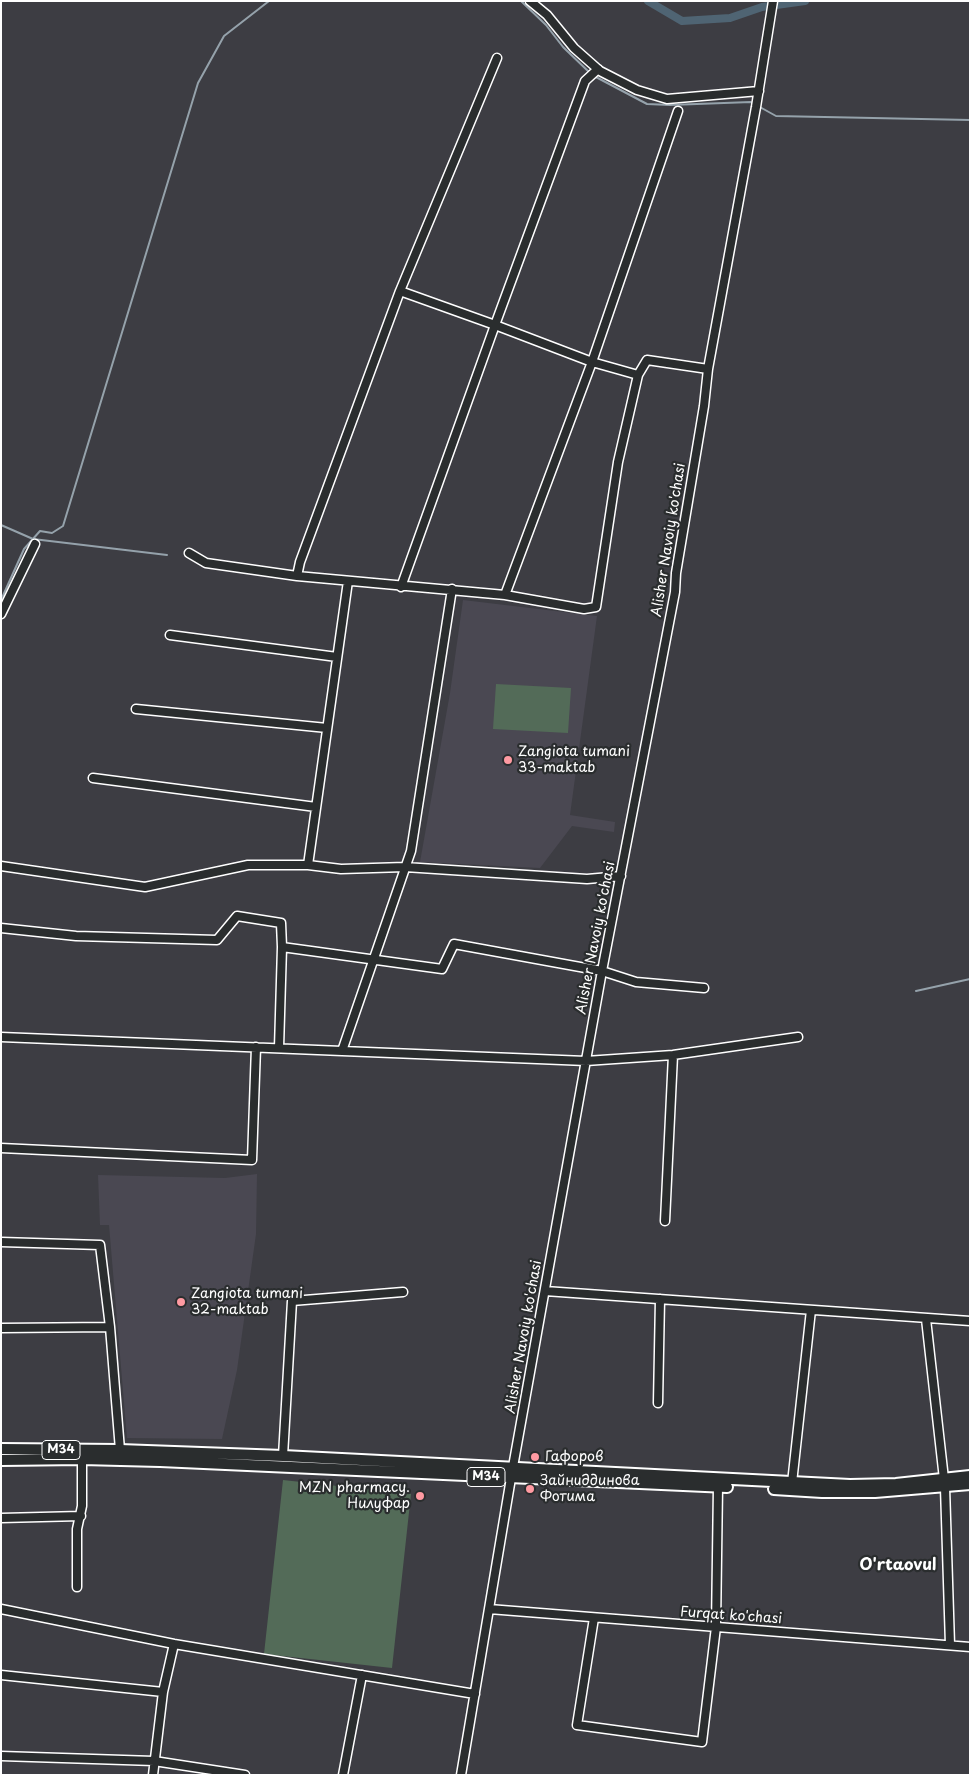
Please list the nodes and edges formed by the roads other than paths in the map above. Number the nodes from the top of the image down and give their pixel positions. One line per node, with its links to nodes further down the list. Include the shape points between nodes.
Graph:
1 (530, 1): 4 (street, via 546,14 574,48)
2 (773, 1): 5 (street, Alisher Navoiy ko'chasi)
3 (497, 58): 7 (street)
4 (598, 68): 5 (street, via 637,90 667,99); 8 (street, via 585,81)
5 (759, 91): 10 (street, Alisher Navoiy ko'chasi)
6 (678, 111): 9 (street)
7 (400, 291): 8 (street); 14 (street)
8 (495, 324): 9 (street); 16 (street)
9 (592, 362): 11 (street); 18 (street)
10 (708, 369): 11 (street, via 648,360); 29 (street, Alisher Navoiy ko'chasi, via 674,592)
11 (638, 375): 18 (street, via 618,462 596,607 584,609)
12 (35, 544): 19 (street)
13 (189, 553): 14 (street, via 206,563)
14 (297, 576): 15 (street)
15 (348, 581): 16 (street); 21 (street)
16 (401, 587): 17 (street)
17 (452, 589): 18 (street); 28 (street, via 411,851)
18 (505, 595)
19 (1, 614)
20 (170, 636): 21 (street)
21 (337, 657): 23 (street)
22 (136, 709): 23 (street)
23 (327, 728): 25 (street)
24 (93, 778): 25 (street)
25 (316, 807): 26 (street)
26 (308, 865): 27 (street, via 248,865 145,887); 28 (street, via 341,869)
27 (1, 866)
28 (405, 867): 29 (street, via 587,879); 32 (street)
29 (621, 876): 33 (street, Alisher Navoiy ko'chasi)
30 (1, 928): 31 (street, via 76,936 217,940 237,916 281,923)
31 (282, 947): 32 (street); 38 (street)
32 (372, 960): 33 (street, via 442,969 454,944); 39 (street)
33 (602, 971): 34 (street, via 636,982); 41 (street, Alisher Navoiy ko'chasi)
34 (704, 988)
35 (1, 1037): 37 (street)
36 (798, 1037): 40 (street)
37 (256, 1047): 38 (street); 42 (street, via 252,1160)
38 (280, 1048): 39 (street)
39 (342, 1051): 41 (street)
40 (673, 1055): 41 (street); 43 (street)
41 (586, 1062): 45 (street, Alisher Navoiy ko'chasi)
42 (1, 1148)
43 (665, 1221)
44 (1, 1242): 51 (street, via 100,1245)
45 (545, 1291): 47 (street); 59 (street, Alisher Navoiy ko'chasi)
46 (403, 1292): 56 (street, via 292,1302)
47 (660, 1299): 48 (street); 53 (street)
48 (811, 1310): 49 (street); 61 (street)
49 (926, 1319): 50 (street); 62 (street)
50 (970, 1321)
51 (110, 1327): 52 (street); 55 (street)
52 (1, 1328)
53 (658, 1403)
54 (1, 1449): 55 (main road, M34)
55 (120, 1450): 56 (main road, M34)
56 (283, 1456): 59 (main road, M34)
57 (82, 1459): 58 (main road, M34); 59 (main road, M34); 65 (street)
58 (1, 1460)
59 (512, 1474): 61 (main road, M34); 64 (main road, M34); 69 (street, Alisher Navoiy ko'chasi)
60 (970, 1476): 62 (main road, M34)
61 (792, 1482): 62 (main road, M34)
62 (944, 1483): 63 (main road, M34); 64 (main road, M34, via 897,1491 851,1493); 73 (street)
63 (970, 1484)
64 (718, 1486): 71 (street)
65 (81, 1516): 66 (street); 67 (street)
66 (1, 1518)
67 (77, 1587)
68 (1, 1609): 72 (street)
69 (490, 1609): 70 (street, Furqat ko'chasi); 78 (street, Alisher Navoiy ko'chasi)
70 (594, 1618): 71 (street, Furqat ko'chasi); 71 (street, via 577,1725 702,1742)
71 (716, 1627): 73 (street, Furqat ko'chasi)
72 (174, 1644): 76 (street); 77 (street)
73 (950, 1645): 74 (street, Furqat ko'chasi)
74 (970, 1646)
75 (1, 1674): 77 (street)
76 (362, 1675): 78 (street); 83 (street)
77 (163, 1692): 80 (street)
78 (475, 1694): 84 (street, Alisher Navoiy ko'chasi)
79 (1, 1756): 80 (street)
80 (154, 1762): 81 (street); 82 (street)
81 (153, 1775)
82 (244, 1775)
83 (343, 1775)
84 (461, 1775)

